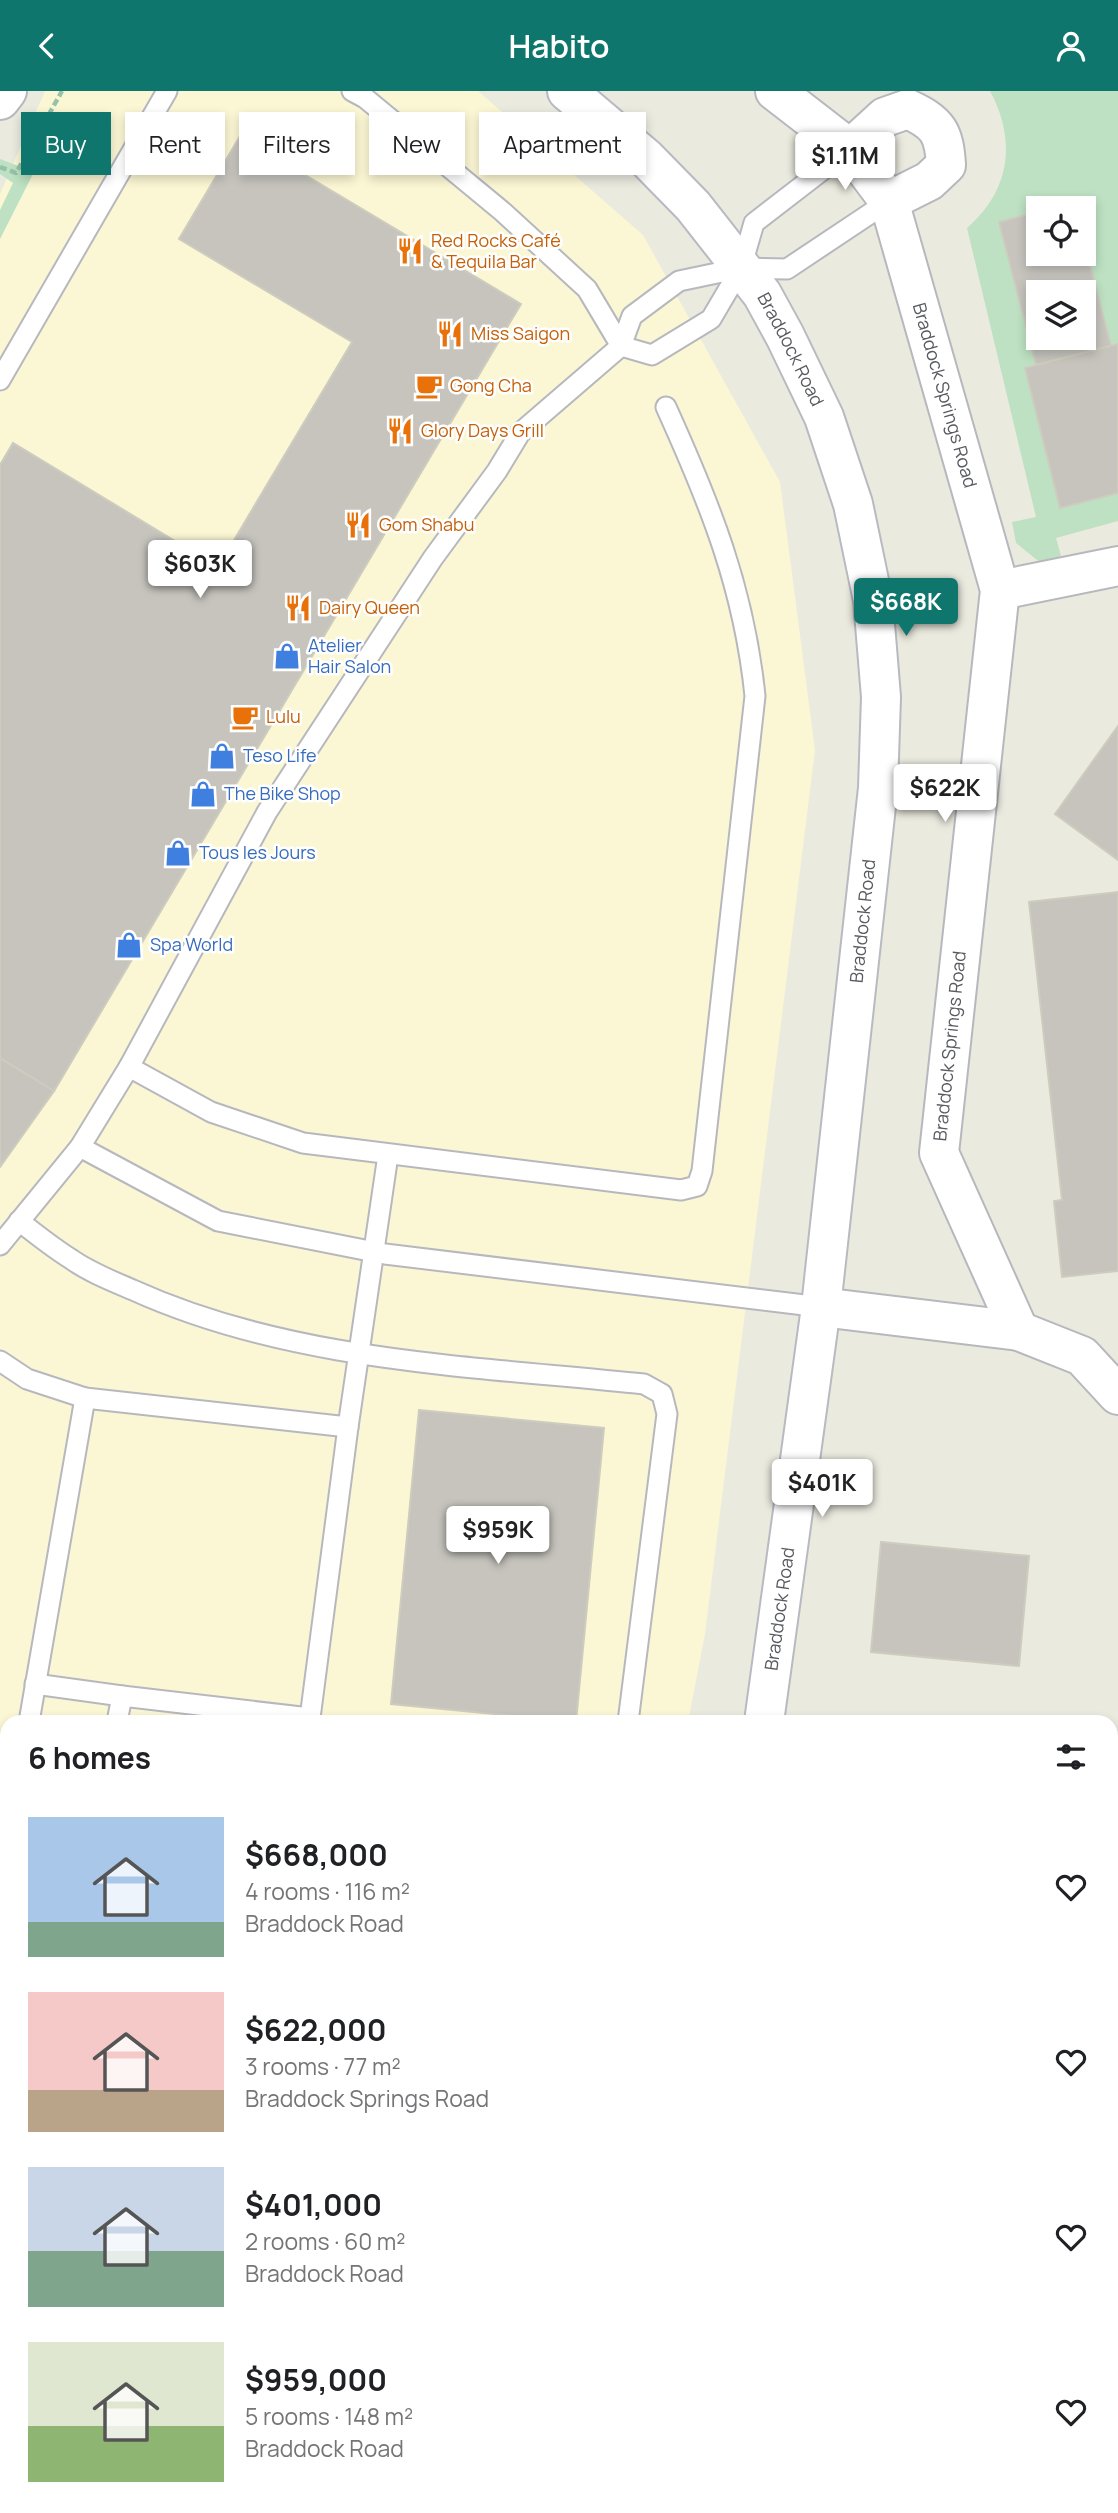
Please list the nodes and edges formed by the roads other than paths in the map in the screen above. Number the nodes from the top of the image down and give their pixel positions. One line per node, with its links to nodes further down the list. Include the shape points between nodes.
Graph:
1 (7, 91): 6 (street)
2 (167, 91): 11 (lane)
3 (567, 91): 9 (street, Braddock Road, via 694,206)
4 (775, 91): 7 (street, Braddock Springs Road)
5 (362, 93): 10 (lane, via 587,289)
6 (0, 100)
7 (850, 149): 8 (street, Braddock Springs Road); 8 (street, via 886,117 908,109 930,119 944,140 946,165 929,181); 9 (lane, via 754,223)
8 (889, 201): 9 (lane, via 787,269); 14 (street, Braddock Springs Road)
9 (741, 268): 10 (lane, via 679,281 632,316); 10 (lane, via 710,319 652,355); 21 (street, Braddock Road, via 786,336 824,417 849,491 873,600 880,685 878,788)
10 (621, 346): 15 (lane, via 520,433 433,558 268,812)
11 (0, 380)
12 (666, 407): 17 (lane, via 727,551 755,696 697,1186 681,1190)
13 (1118, 566): 14 (street)
14 (1000, 590): 22 (street, Braddock Springs Road, via 939,1153)
15 (129, 1067): 16 (lane); 17 (lane, via 211,1112 303,1143)
16 (80, 1147): 18 (lane); 20 (lane, via 218,1221)
17 (388, 1155): 20 (lane)
18 (19, 1221): 19 (lane); 23 (lane, via 72,1261 168,1306 252,1333)
19 (0, 1245)
20 (374, 1252): 21 (lane); 23 (lane)
21 (821, 1307): 22 (street); 35 (street, Braddock Road)
22 (1019, 1331): 25 (street, via 1082,1356)
23 (359, 1354): 27 (lane); 34 (lane, via 643,1384 662,1394 667,1414)
24 (0, 1361): 26 (lane, via 27,1379)
25 (1118, 1395)
26 (85, 1398): 27 (lane); 28 (lane)
27 (348, 1427): 33 (lane)
28 (35, 1684): 29 (lane); 30 (lane)
29 (122, 1696): 31 (lane); 32 (lane)
30 (30, 1715)
31 (118, 1715)
32 (284, 1715)
33 (310, 1715)
34 (629, 1715)
35 (766, 1715)

